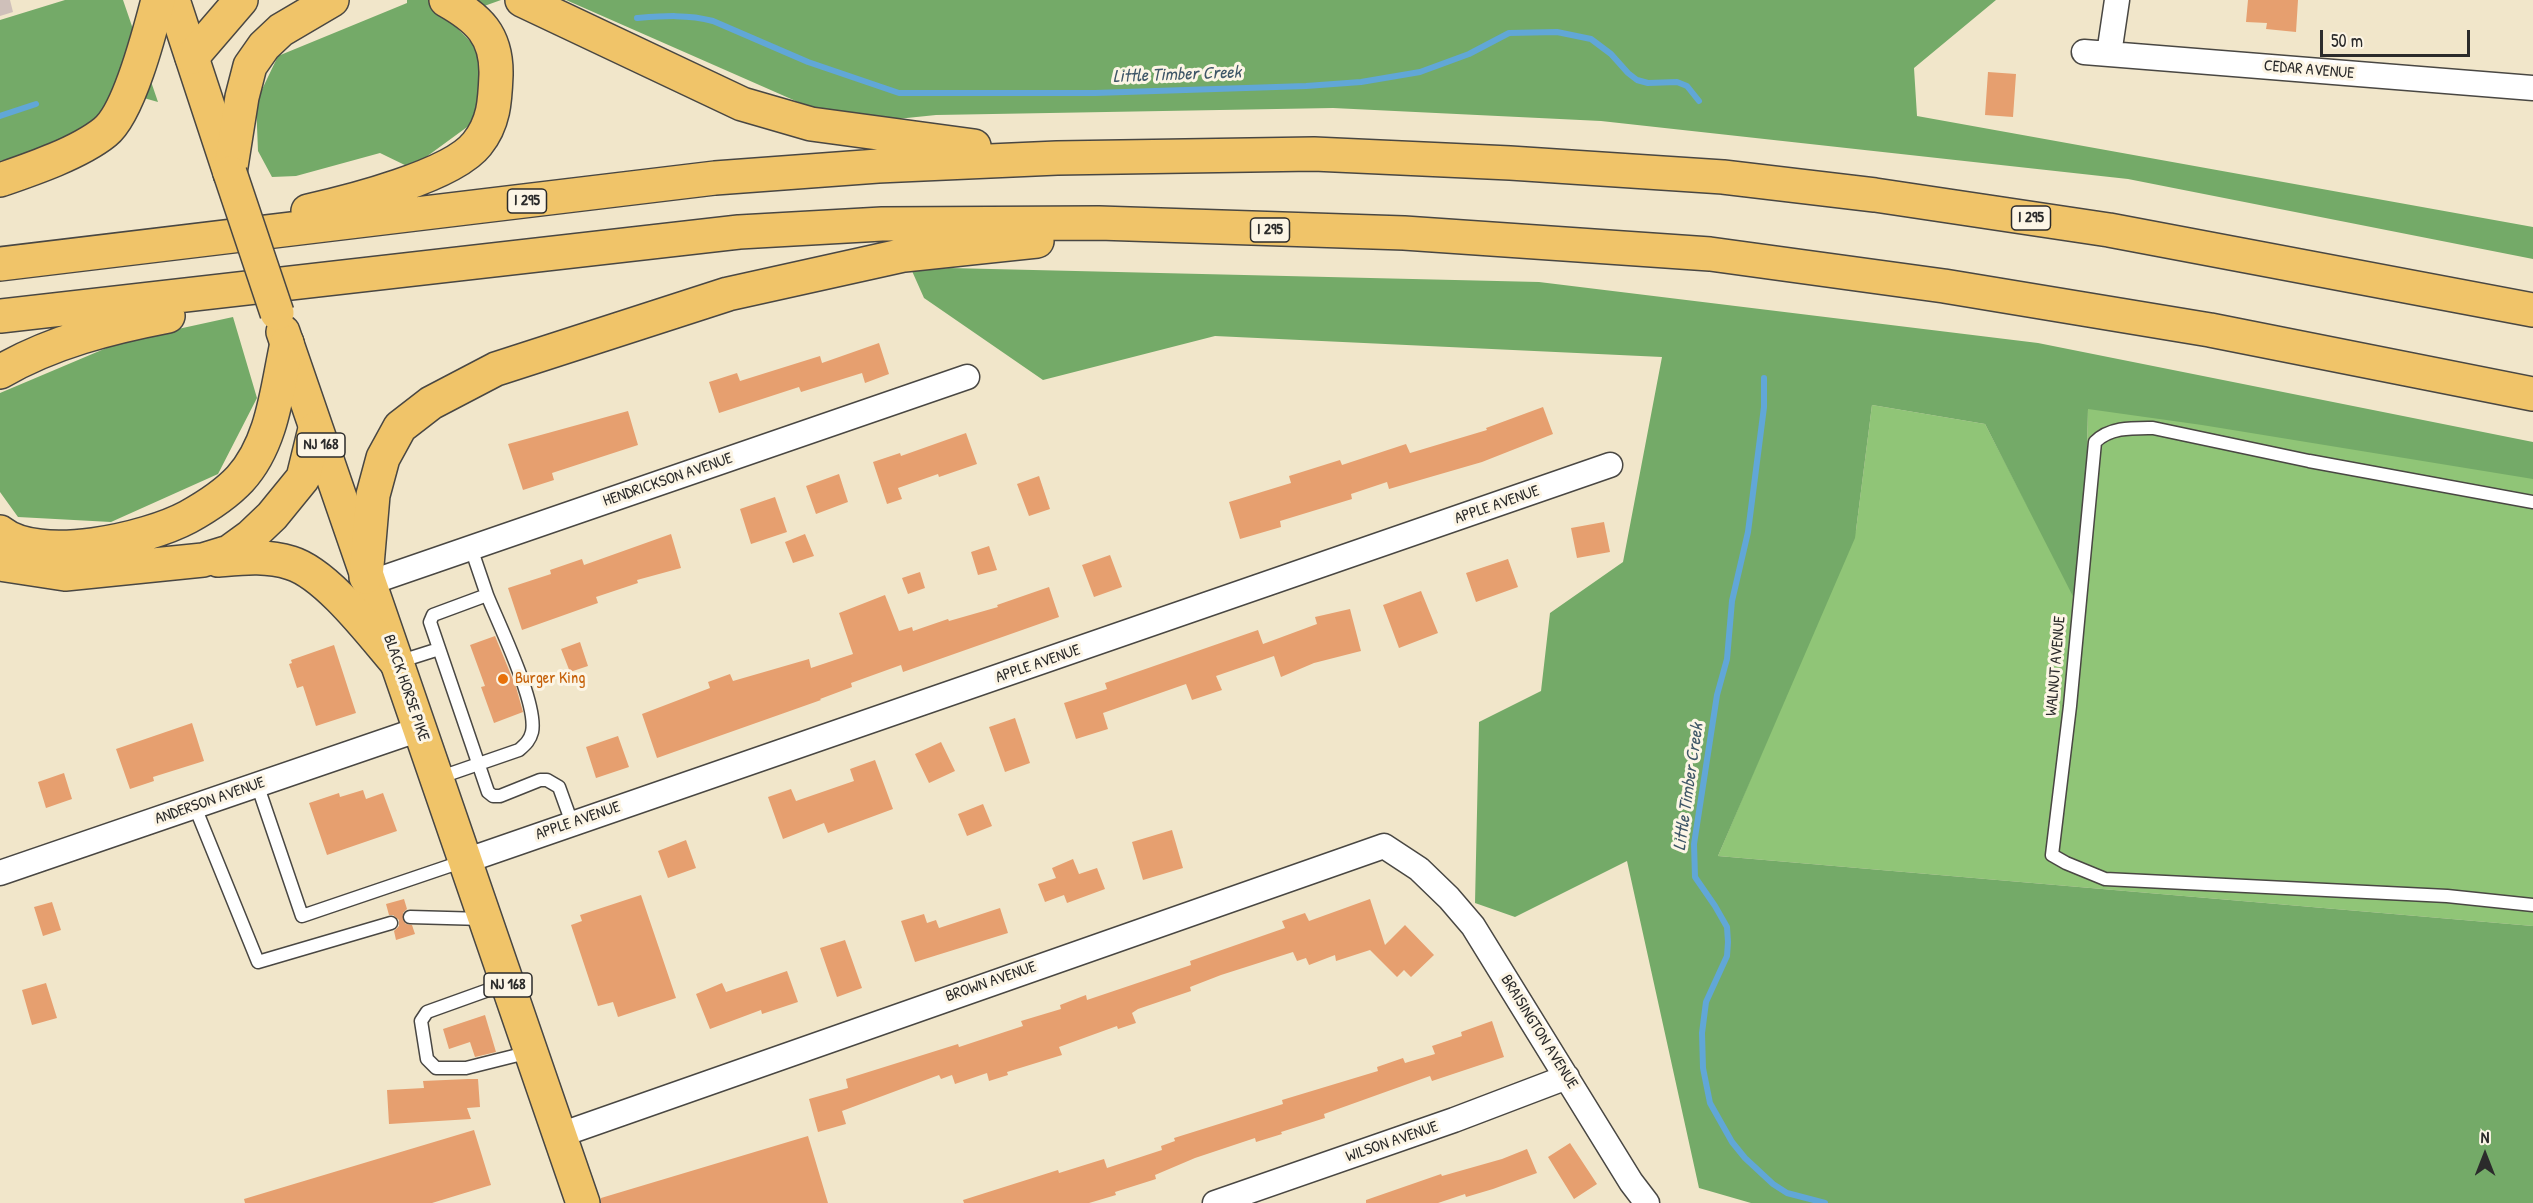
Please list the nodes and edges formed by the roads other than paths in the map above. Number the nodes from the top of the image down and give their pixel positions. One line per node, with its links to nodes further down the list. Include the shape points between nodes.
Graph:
1 (158, 0): 14 (main road, via 140,63 123,104 106,131 41,165)
2 (173, 0): 10 (main road, NJ 168)
3 (241, 0): 10 (main road)
4 (332, 0): 13 (main road, via 281,30 250,66)
5 (446, 0): 16 (main road, via 481,24 496,61 492,116 467,156 433,174 323,208)
6 (522, 0): 12 (main road, via 742,104 811,124)
7 (2117, 0): 9 (street)
8 (2084, 52): 9 (street, CEDAR AVENUE)
9 (2109, 54): 11 (street, CEDAR AVENUE)
10 (192, 57): 13 (main road, NJ 168)
11 (2533, 88)
12 (1056, 158): 16 (main road, I 295, via 715,178); 19 (main road, I 295, via 1314,154 1723,177 2109,230)
13 (230, 173): 21 (main road, BLACK HORSE PIKE / NJ 168, bridge)
14 (0, 180)
15 (1100, 223): 18 (main road, I 295, via 882,224 739,232); 24 (main road, I 295, via 1404,233 1710,255 1944,286 2210,330); 32 (main road, via 1029,243 904,255 728,294 496,369 431,403 400,427 383,458 373,495)
16 (168, 244): 17 (main road, I 295)
17 (0, 264)
18 (404, 271): 20 (main road, I 295); 22 (main road, via 136,322 63,343)
19 (2533, 310)
20 (0, 316)
21 (282, 328): 25 (main road, BLACK HORSE PIKE / NJ 168); 28 (main road, via 265,440 240,479 216,499 187,518 141,534 82,546 41,548)
22 (0, 372)
23 (967, 377): 29 (street, HENDRICKSON AVENUE)
24 (2533, 394)
25 (315, 429): 30 (main road, via 303,478 272,516 229,552); 32 (main road, BLACK HORSE PIKE / NJ 168)
26 (1610, 465): 41 (street, APPLE AVENUE)
27 (2533, 502): 45 (lane, WALNUT AVENUE, via 2153,428 2128,428 2103,435 2095,442 2052,855 2105,879 2446,896)
28 (0, 532)
29 (471, 548): 32 (street, HENDRICKSON AVENUE); 33 (lane)
30 (186, 562): 31 (main road, via 65,574); 35 (main road, via 261,557 292,563 345,603)
31 (0, 564)
32 (368, 580): 35 (main road, BLACK HORSE PIKE / NJ 168)
33 (487, 595): 34 (lane, via 433,615 430,622); 37 (lane, via 532,707 532,730 529,741 519,750)
34 (439, 649): 35 (lane); 37 (lane)
35 (397, 663): 36 (main road, BLACK HORSE PIKE / NJ 168)
36 (420, 729): 38 (main road, BLACK HORSE PIKE / NJ 168); 39 (street, ANDERSON AVENUE)
37 (478, 765): 38 (lane); 41 (lane, via 493,796 540,780 554,783)
38 (436, 778): 42 (main road, BLACK HORSE PIKE / NJ 168)
39 (257, 784): 40 (street, ANDERSON AVENUE); 42 (lane, via 302,916)
40 (195, 807): 44 (street, ANDERSON AVENUE); 48 (lane, via 258,962)
41 (572, 823): 42 (street, APPLE AVENUE)
42 (465, 861): 47 (main road, BLACK HORSE PIKE / NJ 168)
43 (1419, 869): 51 (street, BRAISINGTON AVENUE, via 1473,926); 52 (street, BROWN AVENUE, via 1384,846)
44 (0, 873)
45 (2533, 905)
46 (410, 917): 47 (lane)
47 (485, 919): 49 (main road, BLACK HORSE PIKE / NJ 168)
48 (391, 923)
49 (508, 983): 50 (main road, BLACK HORSE PIKE / NJ 168); 50 (lane, via 428,1012 421,1021 428,1059 436,1068 466,1068)
50 (531, 1052): 52 (main road, BLACK HORSE PIKE / NJ 168)
51 (1567, 1077): 54 (street, WILSON AVENUE); 55 (street, BRAISINGTON AVENUE)
52 (560, 1135): 53 (main road, BLACK HORSE PIKE / NJ 168)
53 (583, 1203)
54 (1215, 1203)
55 (1647, 1203)

